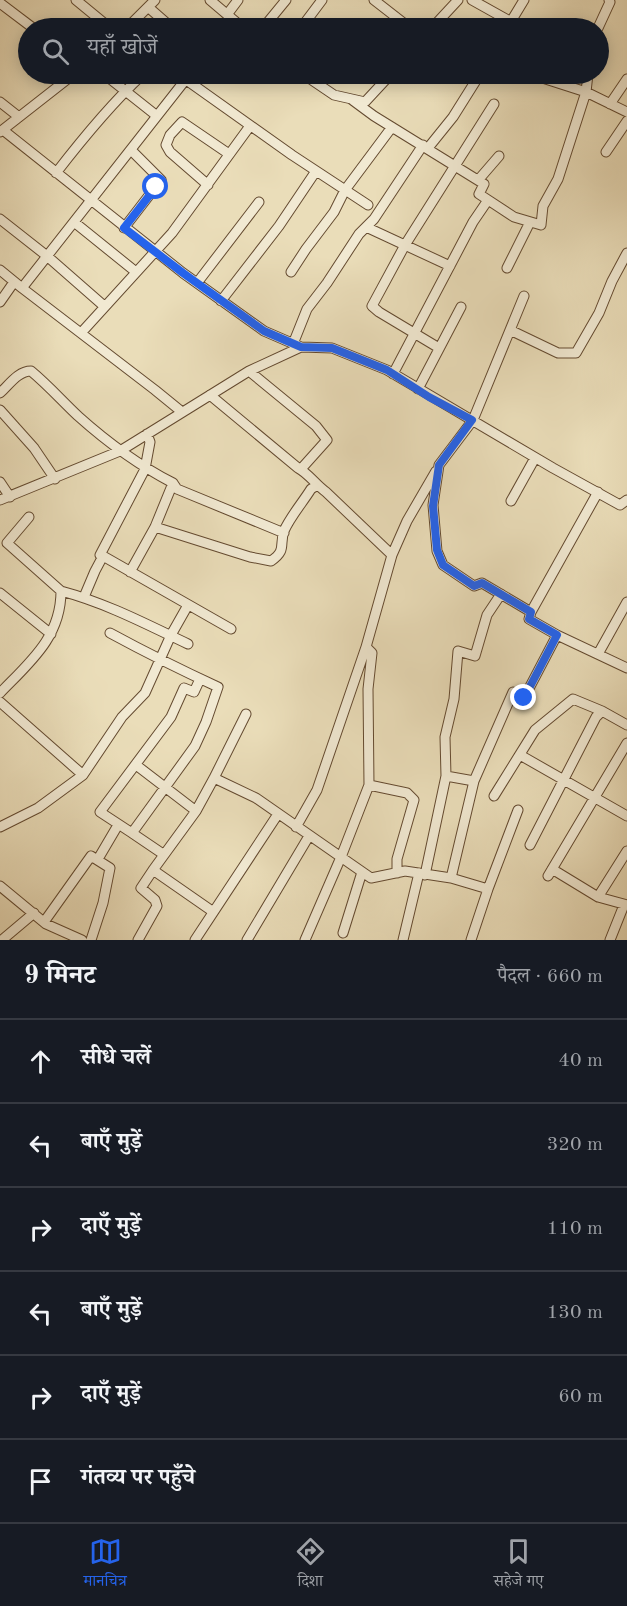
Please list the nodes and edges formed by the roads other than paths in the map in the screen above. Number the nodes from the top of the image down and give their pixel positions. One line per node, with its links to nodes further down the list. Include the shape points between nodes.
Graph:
1 (76, 0): 16 (street)
2 (210, 0): 14 (street)
3 (238, 0): 14 (street)
4 (286, 0): 20 (street)
5 (322, 0): 21 (street)
6 (374, 0): 12 (street)
7 (458, 0): 23 (street)
8 (472, 0): 24 (street)
9 (524, 0): 25 (street)
10 (609, 0): 26 (street)
11 (0, 3): 15 (street)
12 (386, 3): 22 (street)
13 (152, 4): 17 (street); 18 (street)
14 (229, 16): 19 (street)
15 (20, 18)
16 (98, 18)
17 (137, 18)
18 (164, 18)
19 (231, 18)
20 (271, 18)
21 (308, 18)
22 (400, 18)
23 (443, 18)
24 (499, 18)
25 (513, 18)
26 (603, 18)
27 (627, 79): 43 (street)
28 (61, 84): 46 (street)
29 (116, 84): 38 (street)
30 (132, 84): 38 (street)
31 (182, 84): 45 (street)
32 (198, 84): 48 (street)
33 (322, 84): 40 (street, via 334,95)
34 (382, 84): 40 (street, via 365,102)
35 (474, 84): 51 (street, via 453,117)
36 (561, 84): 39 (street)
37 (587, 84): 39 (street)
38 (124, 91): 45 (street); 58 (street)
39 (586, 92): 43 (street); 68 (street, via 558,179 543,206 542,225)
40 (351, 99): 49 (street)
41 (0, 102): 46 (street)
42 (494, 104): 56 (street)
43 (610, 104): 44 (street)
44 (627, 112)
45 (157, 116): 52 (street)
46 (20, 117): 50 (street)
47 (627, 121): 53 (street)
48 (250, 126): 54 (street); 57 (street)
49 (392, 127): 51 (street); 61 (street)
50 (2, 131): 58 (street)
51 (426, 147): 56 (street); 69 (street)
52 (131, 150): 63 (street); 70 (street, via 160,180)
53 (606, 152)
54 (229, 153): 60 (street); 60 (street, via 182,122 166,141 170,152)
55 (499, 156): 59 (street)
56 (455, 165): 59 (street); 71 (street)
57 (316, 171): 61 (street); 83 (street)
58 (56, 173): 63 (street)
59 (477, 179): 62 (street, via 484,184 479,194)
60 (208, 185): 72 (street)
61 (345, 190): 65 (street); 79 (street)
62 (488, 200): 68 (street); 75 (street)
63 (91, 201): 67 (street); 70 (street)
64 (259, 202): 80 (street)
65 (368, 205)
66 (0, 219): 74 (street)
67 (74, 222): 74 (street); 78 (street)
68 (530, 222): 76 (street)
69 (366, 227): 71 (street); 90 (street, via 307,309)
70 (124, 228): 72 (street)
71 (405, 245): 75 (street); 89 (street, via 372,306)
72 (155, 252): 78 (street); 80 (street)
73 (627, 253): 87 (street, via 599,314 576,352 558,352)
74 (47, 256): 81 (street); 85 (street)
75 (450, 266): 89 (street)
76 (507, 268)
77 (0, 270): 81 (street)
78 (136, 272): 85 (street)
79 (291, 272)
80 (196, 283): 83 (street)
81 (18, 285): 84 (street); 88 (street)
82 (524, 296): 87 (street)
83 (222, 301): 90 (street, via 264,331)
84 (0, 302)
85 (104, 306): 88 (street)
86 (461, 307): 91 (street)
87 (510, 330): 99 (street)
88 (81, 333): 98 (street)
89 (415, 333): 91 (street); 93 (street)
90 (297, 345): 92 (street); 93 (street, via 332,348)
91 (439, 348): 94 (street)
92 (249, 371): 96 (street); 105 (street, via 316,426 327,440)
93 (393, 374): 94 (street)
94 (418, 390): 99 (street)
95 (0, 393): 101 (street, via 26,370 31,371)
96 (210, 395): 98 (street); 105 (street)
97 (0, 410): 106 (street)
98 (182, 412): 100 (street)
99 (472, 420): 102 (street); 103 (street)
100 (147, 434): 101 (street); 104 (street, via 150,442)
101 (120, 451): 104 (street); 106 (street)
102 (535, 458): 110 (street); 113 (street)
103 (439, 465): 120 (street); 124 (street, via 433,506 437,550 443,565 474,586 482,583)
104 (146, 469): 108 (street); 119 (street)
105 (301, 469): 109 (street)
106 (55, 479): 111 (street)
107 (0, 482): 111 (street)
108 (173, 483): 117 (street); 118 (street, via 177,489)
109 (316, 486): 118 (street); 120 (street)
110 (598, 492): 114 (street); 128 (street)
111 (10, 497): 112 (street)
112 (0, 501)
113 (511, 501)
114 (624, 503): 115 (street)
115 (627, 514)
116 (29, 517): 122 (street, via 7,543)
117 (155, 527): 118 (street, via 265,561 271,561 280,552); 121 (street)
118 (284, 533)
119 (100, 555)
120 (392, 555): 135 (street)
121 (130, 572): 125 (street, via 103,556); 127 (street)
122 (61, 591): 125 (street); 131 (street, via 61,609)
123 (0, 593): 131 (street)
124 (501, 594): 128 (street); 149 (street, via 487,615 476,656 458,651 454,699 445,737)
125 (84, 597): 133 (street)
126 (627, 602): 136 (street)
127 (188, 605): 129 (street); 133 (street)
128 (531, 612): 132 (street, via 529,619)
129 (231, 630)
130 (110, 633): 137 (street)
131 (51, 634): 140 (street)
132 (557, 635): 136 (street); 152 (street, via 524,698 513,692)
133 (171, 636): 134 (street); 137 (street)
134 (189, 644)
135 (366, 647): 153 (street, via 372,653 368,689); 163 (street, via 317,790)
136 (598, 654): 138 (street)
137 (160, 660): 139 (street); 148 (street, via 145,693 122,717)
138 (627, 668)
139 (200, 679): 147 (street, via 194,692 184,688 171,717); 154 (street, via 218,687 188,757)
140 (0, 693)
141 (0, 702): 148 (street)
142 (602, 711): 144 (street); 146 (street, via 573,699 536,730); 151 (street)
143 (246, 714): 150 (street)
144 (627, 725)
145 (627, 743): 156 (street)
146 (520, 755): 151 (street); 155 (street)
147 (136, 765): 154 (street); 161 (street, via 100,812)
148 (82, 775): 162 (street, via 38,808)
149 (446, 776): 152 (street); 174 (street)
150 (214, 778): 158 (street); 159 (street, via 256,798)
151 (563, 779): 156 (street); 166 (street)
152 (474, 782): 175 (street)
153 (369, 785): 169 (street); 173 (street, via 407,793 414,800 396,858)
154 (165, 787): 158 (street); 164 (street)
155 (494, 796)
156 (595, 797): 160 (street); 178 (street, via 550,872)
157 (519, 810): 177 (street)
158 (196, 811): 168 (street)
159 (278, 814): 163 (street); 180 (street)
160 (627, 816)
161 (118, 825): 164 (street); 170 (street)
162 (0, 827)
163 (296, 827): 165 (street)
164 (132, 833): 168 (street)
165 (309, 836): 169 (street); 190 (street)
166 (530, 845)
167 (627, 851): 178 (street)
168 (163, 854): 171 (street)
169 (341, 857): 172 (street); 191 (street)
170 (98, 859): 182 (street, via 91,856); 187 (street, via 110,868)
171 (153, 870): 180 (street); 188 (street, via 141,888 157,906)
172 (362, 872): 173 (street, via 371,878); 183 (street)
173 (396, 873): 174 (street)
174 (422, 874): 175 (street); 192 (street)
175 (451, 878): 177 (street)
176 (0, 887): 181 (street)
177 (488, 889): 193 (street)
178 (598, 897): 179 (street)
179 (626, 905): 194 (street)
180 (212, 911): 189 (street)
181 (34, 914): 182 (street); 185 (street)
182 (44, 922): 184 (street)
183 (344, 933)
184 (67, 937): 186 (street)
185 (2, 940)
186 (82, 940)
187 (91, 940)
188 (138, 940)
189 (195, 940)
190 (247, 940)
191 (305, 940)
192 (403, 940)
193 (471, 940)
194 (610, 940)

